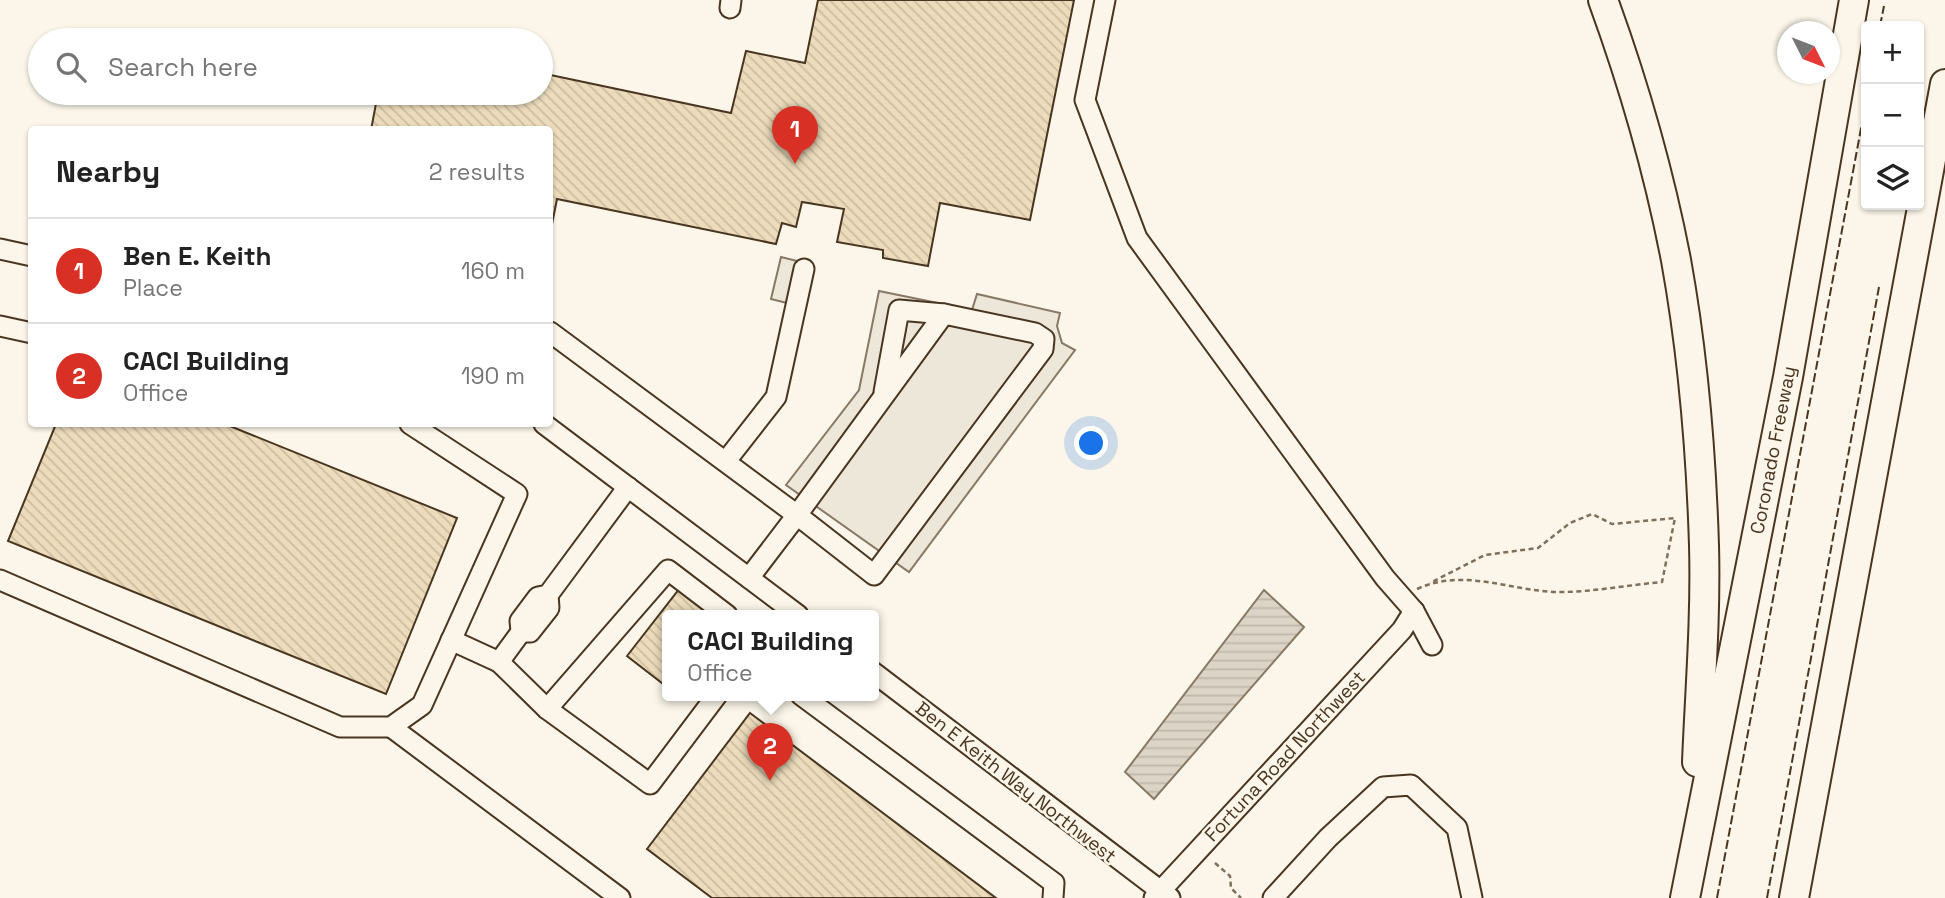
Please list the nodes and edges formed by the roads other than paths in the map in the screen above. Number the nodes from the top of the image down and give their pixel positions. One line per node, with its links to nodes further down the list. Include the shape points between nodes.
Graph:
1 (1105, 0): 22 (street, via 1086,100 1137,238 1385,578)
2 (1604, 0): 31 (highway, via 1627,66 1676,261 1699,446 1704,547)
3 (1854, 0): 31 (highway, Coronado Freeway, via 1788,377)
4 (1945, 84): 38 (highway)
5 (0, 249): 6 (street)
6 (28, 255)
7 (804, 268): 15 (street, via 776,397)
8 (944, 314): 12 (street); 12 (street, via 899,310); 17 (street, via 1035,333 1044,340 1043,349 874,575)
9 (0, 326): 10 (street)
10 (28, 332)
11 (553, 334): 15 (street)
12 (883, 398): 17 (street)
13 (415, 427): 23 (street, via 517,494)
14 (548, 427): 16 (street)
15 (726, 461): 17 (street)
16 (628, 487): 18 (street); 25 (street, via 548,595 538,597 520,621 521,632)
17 (797, 516): 18 (street)
18 (749, 578): 21 (street)
19 (0, 580): 30 (street, via 340,727)
20 (720, 610): 29 (street, via 668,570)
21 (791, 610)
22 (1414, 611): 24 (street); 32 (street, Fortuna Road Northwest, via 1402,630)
23 (451, 640): 25 (street); 30 (street, via 422,705)
24 (1432, 645)
25 (499, 662): 29 (street)
26 (879, 677): 32 (street, Ben E Keith Way Northwest)
27 (713, 701): 29 (street, via 650,784)
28 (809, 701): 34 (street, via 1054,883)
29 (547, 709)
30 (391, 727): 33 (street)
31 (1694, 849): 37 (highway, Coronado Freeway)
32 (1161, 896)
33 (621, 898)
34 (1053, 898)
35 (1273, 898): 36 (street, via 1383,787 1410,785 1457,828)
36 (1472, 898)
37 (1685, 898)
38 (1794, 898)

